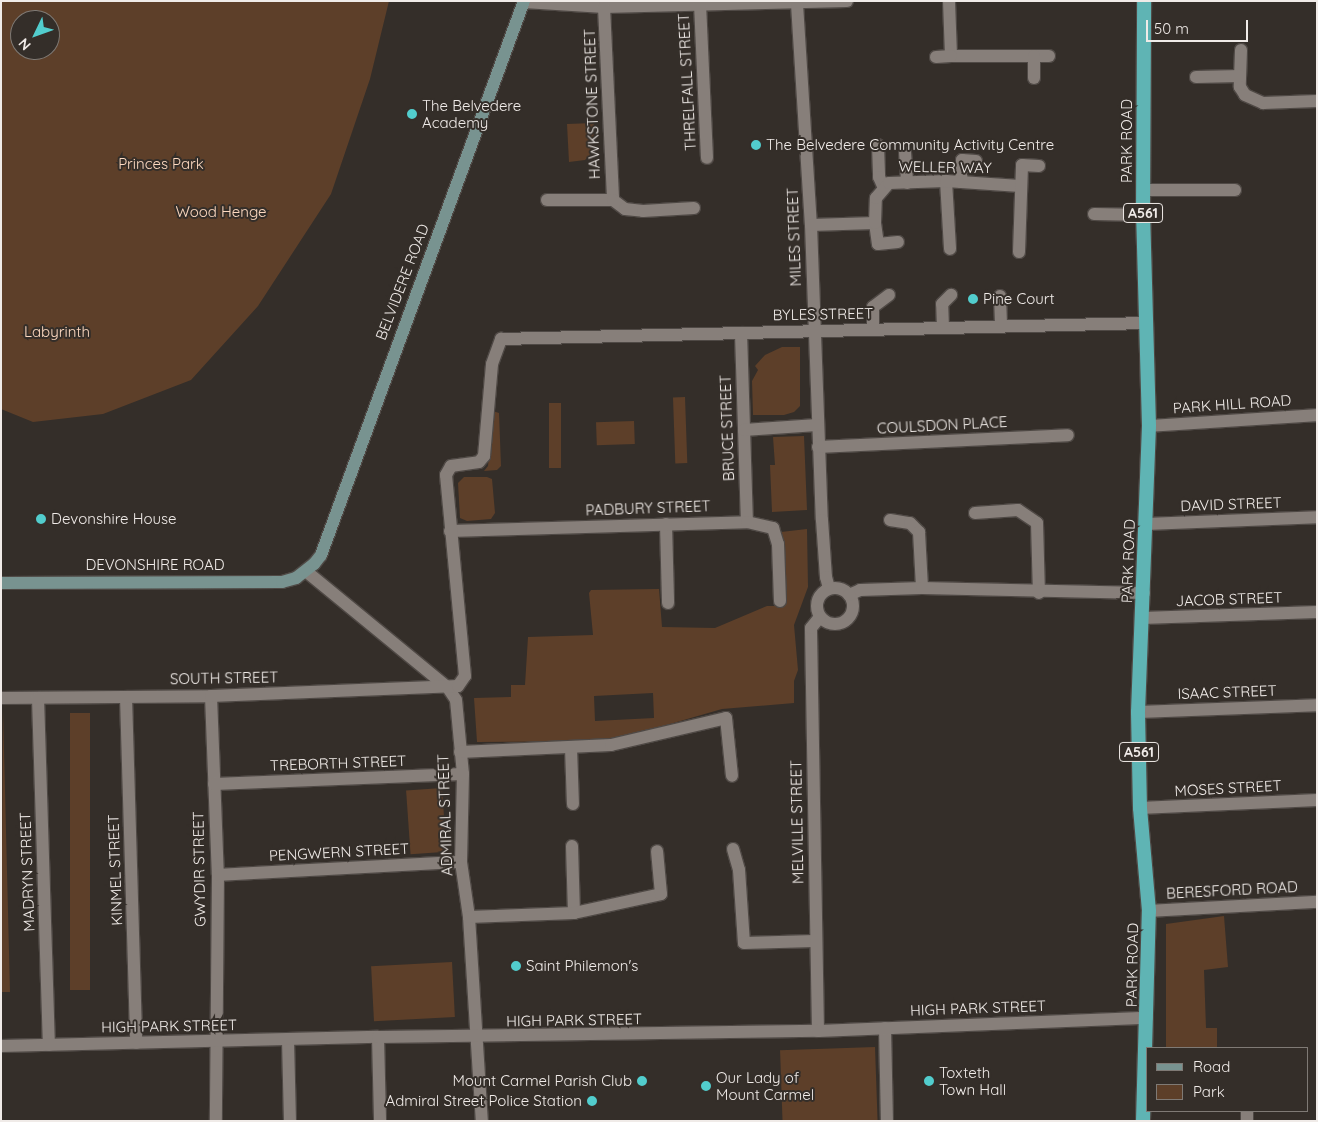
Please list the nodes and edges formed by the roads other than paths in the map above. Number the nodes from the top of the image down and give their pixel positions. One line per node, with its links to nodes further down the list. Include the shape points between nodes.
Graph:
1 (847, 1): 6 (street)
2 (949, 1): 9 (street)
3 (1144, 1): 27 (highway, PARK ROAD / A561)
4 (524, 2): 7 (street); 61 (main road, BELVIDERE ROAD, via 321,555)
5 (694, 3): 6 (street); 7 (street); 19 (street, THRELFALL STREET)
6 (797, 4): 35 (street, MILES STREET)
7 (604, 6): 30 (street, HAWKSTONE STREET)
8 (1241, 50): 13 (street)
9 (951, 56): 10 (street); 12 (street)
10 (1034, 56): 11 (street); 14 (street)
11 (1049, 56)
12 (936, 57)
13 (1240, 76): 15 (street); 16 (street, via 1240,87 1254,101)
14 (1034, 78)
15 (1196, 78)
16 (1317, 100)
17 (878, 145): 25 (street)
18 (905, 152): 24 (street)
19 (707, 158)
20 (976, 160): 23 (street, via 962,160)
21 (1039, 166): 26 (street, via 1022,165)
22 (946, 181): 23 (street, WELLER WAY); 24 (street, WELLER WAY); 37 (street)
23 (961, 182): 26 (street, WELLER WAY)
24 (907, 183): 25 (street, WELLER WAY)
25 (883, 186): 34 (street, WELLER WAY, via 876,198)
26 (1020, 186): 38 (street)
27 (1143, 190): 28 (street); 33 (highway, PARK ROAD / A561)
28 (1235, 190)
29 (547, 200): 30 (street)
30 (613, 200): 31 (street, via 625,209 643,211)
31 (694, 208)
32 (1094, 214): 33 (street)
33 (1143, 215): 42 (highway, PARK ROAD / A561)
34 (875, 223): 35 (street); 36 (street, via 878,244)
35 (811, 225): 46 (street, MILES STREET)
36 (898, 242)
37 (950, 249)
38 (1019, 252)
39 (888, 295): 45 (street, via 873,307)
40 (952, 295): 44 (street, via 942,304)
41 (1000, 296): 43 (street)
42 (1145, 323): 43 (street, BYLES STREET); 50 (highway, PARK ROAD / A561)
43 (1001, 326): 44 (street, BYLES STREET)
44 (943, 328): 45 (street, BYLES STREET)
45 (873, 329): 46 (street, BYLES STREET)
46 (813, 331): 47 (street, BYLES STREET); 49 (street, MILES STREET)
47 (741, 333): 51 (street, BRUCE STREET); 60 (street, BYLES STREET, via 501,339 492,364 484,456 479,462 451,466 446,474)
48 (1317, 415): 50 (street, PARK HILL ROAD)
49 (817, 425): 51 (street); 53 (street, MILES STREET)
50 (1149, 426): 59 (highway, PARK ROAD / A561)
51 (744, 430): 57 (street, BRUCE STREET)
52 (1068, 435): 53 (street, COULSDON PLACE)
53 (818, 448): 63 (street, MILES STREET, via 826,577)
54 (975, 512): 65 (street, via 1018,510 1037,523)
55 (1317, 517): 59 (street, DAVID STREET)
56 (890, 520): 64 (street, via 910,523 919,532)
57 (747, 522): 58 (street, PADBURY STREET); 68 (street, PADBURY STREET, via 773,528 778,544)
58 (666, 524): 60 (street, PADBURY STREET); 69 (street)
59 (1146, 524): 66 (highway, PARK ROAD / A561)
60 (450, 531): 73 (street, via 465,676 458,686)
61 (306, 572): 62 (main road, DEVONSHIRE ROAD, via 282,582); 73 (street)
62 (1, 583)
63 (830, 588): 67 (street, via 839,588); 71 (street, MELVILLE STREET, via 818,598)
64 (922, 588): 65 (street); 67 (street, via 860,590)
65 (1039, 593): 66 (street)
66 (1144, 593): 72 (highway, PARK ROAD / A561)
67 (849, 595): 71 (street, via 853,607 846,620 831,623)
68 (780, 601)
69 (668, 603)
70 (1317, 612): 72 (street, JACOB STREET)
71 (820, 617): 97 (street, MELVILLE STREET, via 811,628)
72 (1142, 618): 79 (highway, PARK ROAD / A561)
73 (448, 688): 75 (street, SOUTH STREET); 81 (street, ADMIRAL STREET, via 456,700)
74 (126, 696): 75 (street, SOUTH STREET); 77 (street, SOUTH STREET); 105 (street, KINMEL STREET)
75 (211, 696): 84 (street, GWYDIR STREET)
76 (1, 698): 77 (street, SOUTH STREET)
77 (38, 698): 106 (street, MADRYN STREET)
78 (1317, 705): 79 (street, ISAAC STREET)
79 (1138, 712): 87 (highway, PARK ROAD / A561)
80 (571, 748): 81 (street); 83 (street, via 612,745 726,718); 86 (street)
81 (460, 752): 82 (street, ADMIRAL STREET)
82 (463, 774): 84 (street, TREBORTH STREET); 91 (street, ADMIRAL STREET)
83 (732, 776)
84 (214, 784): 92 (street, GWYDIR STREET)
85 (1317, 800): 87 (street, MOSES STREET)
86 (573, 804)
87 (1140, 808): 94 (highway, PARK ROAD / A561)
88 (572, 846): 95 (street)
89 (733, 849): 97 (street, via 739,870 744,943)
90 (657, 851): 95 (street, via 661,894)
91 (461, 862): 92 (street, PENGWERN STREET); 96 (street, ADMIRAL STREET)
92 (218, 875): 104 (street, GWYDIR STREET)
93 (1317, 902): 94 (street, BERESFORD ROAD)
94 (1149, 911): 98 (highway, PARK ROAD / A561)
95 (574, 913): 96 (street)
96 (470, 917): 102 (street, ADMIRAL STREET)
97 (814, 941): 100 (street, MELVILLE STREET)
98 (1147, 1018): 99 (street, HIGH PARK STREET); 113 (highway, PARK ROAD / A561)
99 (885, 1028): 100 (street, HIGH PARK STREET); 112 (street)
100 (818, 1031): 102 (street, HIGH PARK STREET)
101 (378, 1037): 102 (street, HIGH PARK STREET); 103 (street, HIGH PARK STREET); 110 (street)
102 (478, 1038): 111 (street, ADMIRAL STREET)
103 (288, 1040): 104 (street, HIGH PARK STREET); 109 (street)
104 (216, 1042): 105 (street, HIGH PARK STREET); 108 (street, GWYDIR STREET)
105 (136, 1043): 106 (street, HIGH PARK STREET)
106 (49, 1045): 107 (street, HIGH PARK STREET)
107 (1, 1046)
108 (216, 1121)
109 (290, 1121)
110 (380, 1121)
111 (482, 1121)
112 (887, 1121)
113 (1143, 1121)

